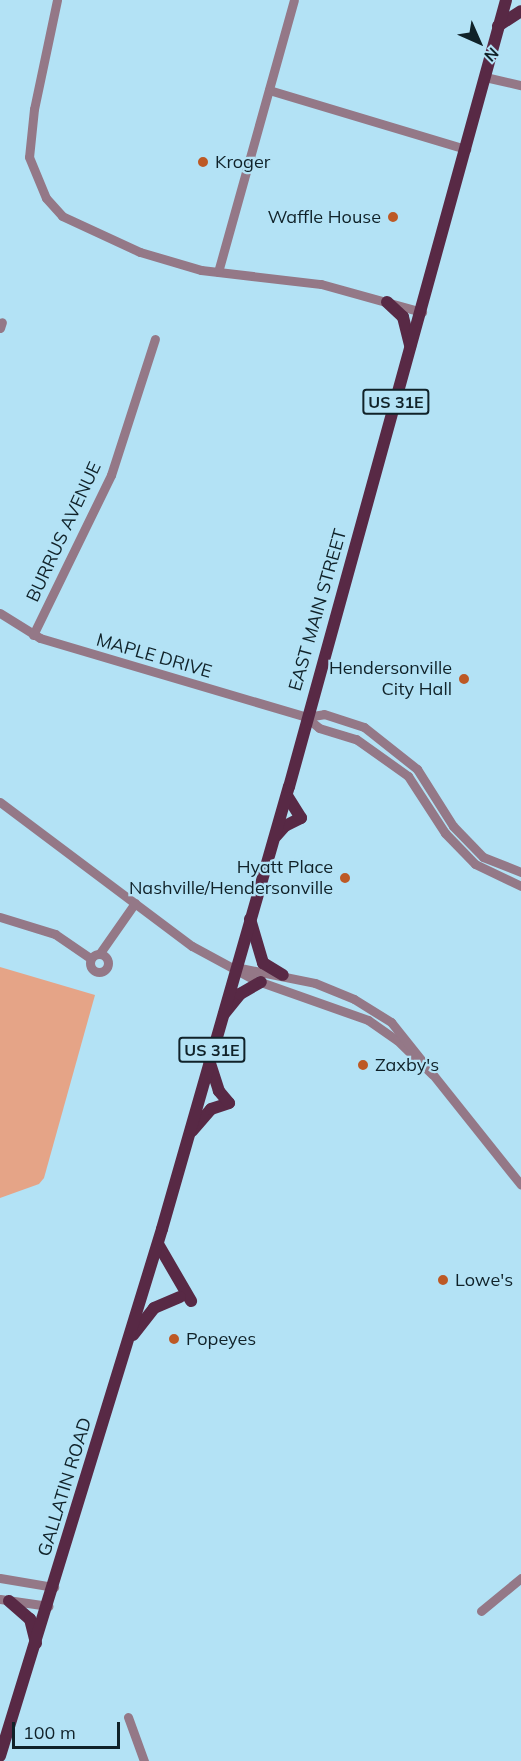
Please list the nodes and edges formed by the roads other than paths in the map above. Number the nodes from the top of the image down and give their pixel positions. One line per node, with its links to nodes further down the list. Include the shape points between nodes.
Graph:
1 (57, 0): 10 (street, via 29,139 34,177 46,198 62,216 81,228 140,252)
2 (294, 0): 8 (street)
3 (506, 0): 5 (main road, EAST MAIN STREET / US 31E)
4 (521, 11): 5 (main road)
5 (498, 26): 6 (main road, EAST MAIN STREET / US 31E)
6 (485, 77): 7 (street); 9 (main road, EAST MAIN STREET / US 31E)
7 (521, 85)
8 (269, 90): 9 (street); 10 (street)
9 (466, 149): 12 (main road, EAST MAIN STREET / US 31E)
10 (218, 272): 11 (street, via 321,284)
11 (387, 302): 12 (street); 14 (main road, via 403,317)
12 (422, 312): 14 (main road, EAST MAIN STREET / US 31E)
13 (155, 339): 16 (street, BURRUS AVENUE, via 111,475)
14 (411, 351): 17 (main road, EAST MAIN STREET / US 31E)
15 (0, 613): 16 (street, MAPLE DRIVE)
16 (33, 635): 17 (street, MAPLE DRIVE)
17 (306, 717): 18 (street, via 324,714 364,727); 19 (street, via 319,728 356,739); 20 (main road, EAST MAIN STREET / US 31E)
18 (417, 769): 19 (street); 22 (street)
19 (408, 776): 23 (street)
20 (286, 796): 24 (main road, EAST MAIN STREET / US 31E); 24 (main road, via 301,818 285,826)
21 (0, 802): 27 (street)
22 (453, 826): 23 (street); 25 (street, via 483,857)
23 (445, 833): 26 (street, via 475,864)
24 (273, 841): 29 (main road, EAST MAIN STREET / US 31E)
25 (521, 872)
26 (521, 886)
27 (135, 903): 30 (street); 32 (street, via 192,946)
28 (0, 917): 31 (street, via 55,934)
29 (250, 917): 32 (main road, EAST MAIN STREET / US 31E); 33 (main road, via 262,963)
30 (100, 954): 31 (street); 31 (street, via 108,962 102,972 91,969)
31 (90, 958)
32 (235, 967): 33 (street); 34 (street); 35 (main road, EAST MAIN STREET / US 31E)
33 (283, 975): 37 (street, via 354,999 392,1022)
34 (261, 982): 35 (main road, via 240,994); 37 (street, via 368,1020 397,1040)
35 (221, 1018): 36 (main road, EAST MAIN STREET / US 31E)
36 (209, 1060): 38 (main road, EAST MAIN STREET / US 31E); 38 (main road, via 219,1090 229,1103 211,1109)
37 (432, 1074): 39 (street)
38 (189, 1134): 40 (main road, EAST MAIN STREET / US 31E)
39 (521, 1185)
40 (162, 1229): 41 (main road, GALLATIN ROAD / US 31E)
41 (158, 1244): 42 (main road, GALLATIN ROAD / US 31E); 42 (main road, via 185,1299 154,1308)
42 (129, 1340): 45 (main road, GALLATIN ROAD / US 31E)
43 (0, 1578): 45 (street)
44 (520, 1582): 48 (street)
45 (54, 1587): 47 (main road, GALLATIN ROAD / US 31E)
46 (4, 1600): 47 (street); 49 (main road, via 30,1619)
47 (48, 1606): 49 (main road, GALLATIN ROAD / US 31E)
48 (481, 1611)
49 (36, 1643): 51 (main road, GALLATIN ROAD / US 31E)
50 (128, 1717): 52 (street)
51 (0, 1756)
52 (144, 1761)

